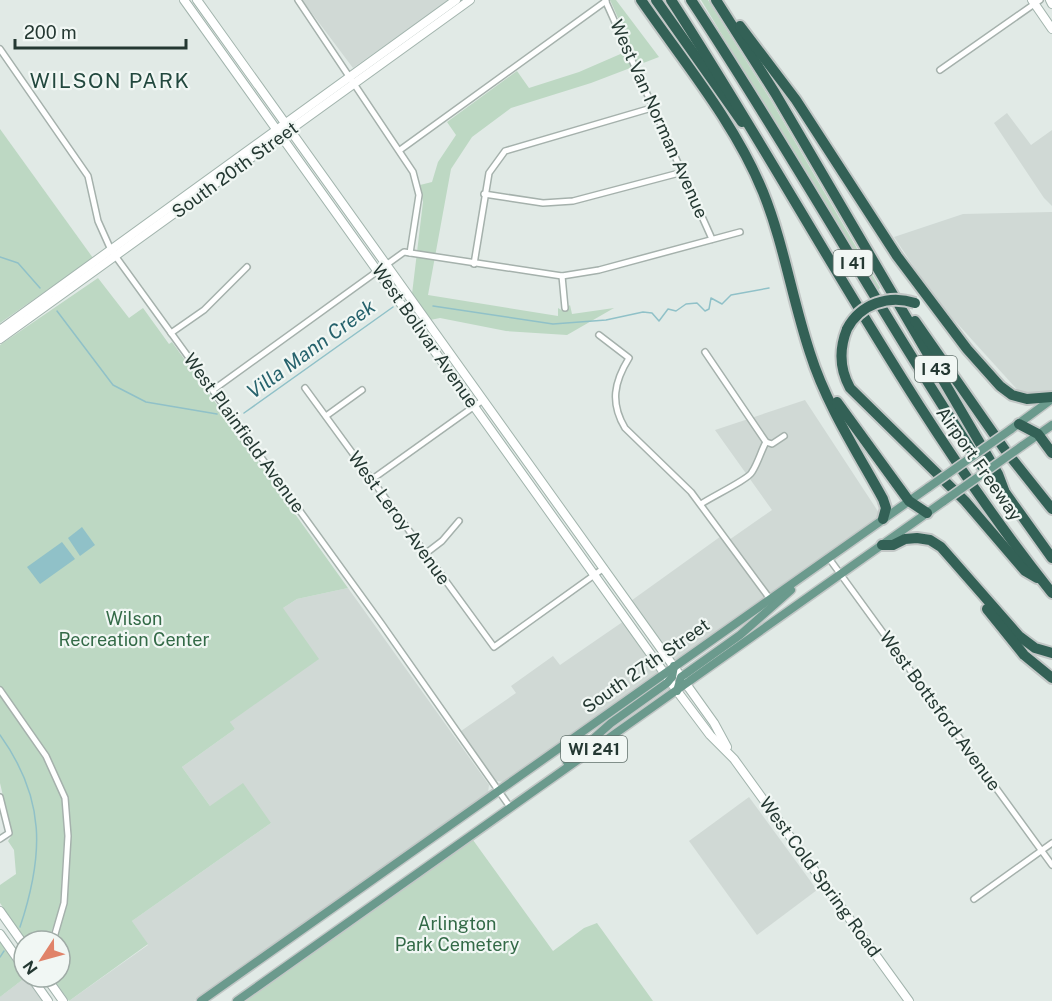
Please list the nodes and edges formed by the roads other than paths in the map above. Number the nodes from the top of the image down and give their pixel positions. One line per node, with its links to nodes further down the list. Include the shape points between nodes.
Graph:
1 (184, 0): 20 (street, West Bolivar Avenue)
2 (197, 0): 19 (street, West Bolivar Avenue)
3 (298, 0): 17 (street)
4 (456, 0): 17 (street, South 20th Street)
5 (470, 0): 17 (street, South 20th Street)
6 (641, 0): 42 (highway, via 751,166 780,239)
7 (656, 0): 21 (highway)
8 (671, 0): 21 (highway, I 41)
9 (691, 0): 59 (highway, I 41, via 919,372 991,480)
10 (716, 0): 27 (highway, I 43)
11 (722, 0): 39 (highway, via 796,100 897,256)
12 (606, 1): 18 (street, West Van Norman Avenue); 22 (street)
13 (1035, 1): 14 (street); 16 (street)
14 (1052, 29)
15 (0, 49): 29 (street, West Plainfield Avenue, via 88,176 98,221)
16 (940, 70)
17 (351, 81): 19 (street, South 20th Street); 22 (street)
18 (655, 107): 23 (street, West Van Norman Avenue); 24 (street, via 505,152 489,173)
19 (288, 127): 20 (street, South 20th Street); 31 (street, West Bolivar Avenue)
20 (279, 133): 29 (street, South 20th Street); 33 (street, West Bolivar Avenue)
21 (754, 135): 75 (highway, Airport Freeway / I 41, via 915,400)
22 (400, 150): 28 (street, via 413,172 418,195)
23 (683, 172): 24 (street, via 567,201 543,203); 26 (street, West Van Norman Avenue)
24 (484, 194): 30 (street)
25 (740, 232): 26 (street)
26 (712, 239): 34 (street, via 599,270)
27 (866, 249): 59 (highway, I 43, via 998,474); 62 (highway, via 881,265 993,434)
28 (407, 252): 30 (street); 31 (street)
29 (113, 253): 36 (street, South 20th Street); 37 (street, West Plainfield Avenue); 40 (street, South 20th Street)
30 (474, 264): 34 (street)
31 (386, 265): 33 (street); 47 (street, West Bolivar Avenue)
32 (247, 267): 37 (street, via 204,310)
33 (378, 270): 44 (street); 48 (street, West Bolivar Avenue)
34 (562, 276): 35 (street)
35 (565, 308)
36 (0, 330)
37 (171, 333): 44 (street, West Plainfield Avenue)
38 (599, 335): 61 (street, via 629,358 615,389 618,414 629,432 681,480)
39 (955, 335): 46 (highway, via 1005,390 1027,399); 75 (highway, bridge, via 915,303 900,299 875,303 859,313 848,329 841,357 843,374 850,388 977,513 1025,571)
40 (0, 339)
41 (705, 352): 54 (street)
42 (816, 369): 60 (highway); 64 (highway, via 883,499)
43 (305, 388): 49 (street, West Leroy Avenue)
44 (213, 390): 89 (street, West Plainfield Avenue)
45 (362, 390): 49 (street)
46 (1052, 398): 51 (main road, South 27th Street)
47 (483, 400): 48 (street); 57 (street, West Bolivar Avenue)
48 (474, 406): 56 (street); 58 (street, West Bolivar Avenue)
49 (326, 416): 56 (street, West Leroy Avenue)
50 (1052, 425): 52 (main road, South 27th Street)
51 (1015, 427): 52 (highway); 60 (main road, South 27th Street, bridge)
52 (1038, 434): 55 (highway); 63 (main road, South 27th Street, bridge)
53 (784, 436): 54 (street, via 772,444)
54 (766, 442): 61 (street, via 752,473 744,481 720,490)
55 (1052, 453)
56 (371, 480): 67 (street, West Leroy Avenue)
57 (544, 485): 58 (street); 70 (street, West Bolivar Avenue)
58 (536, 491): 72 (street, West Bolivar Avenue)
59 (1004, 491): 69 (highway, Airport Freeway / I 41)
60 (909, 501): 63 (highway); 64 (main road, South 27th Street)
61 (700, 504): 77 (street)
62 (1052, 509)
63 (927, 513): 66 (main road, South 27th Street)
64 (883, 519): 68 (main road, South 27th Street)
65 (459, 521): 67 (street)
66 (882, 545): 73 (main road, South 27th Street); 74 (highway, via 911,538 930,540 941,547)
67 (425, 554): 72 (street, West Leroy Avenue, via 494,647)
68 (828, 557): 71 (main road, South 27th Street); 73 (street, West Bottsford Avenue)
69 (1052, 558)
70 (604, 568): 72 (street); 78 (street, West Bolivar Avenue)
71 (813, 568): 77 (main road, South 27th Street); 84 (main road)
72 (595, 574): 79 (street, West Bolivar Avenue)
73 (840, 574): 84 (main road, South 27th Street); 94 (street, West Bottsford Avenue)
74 (963, 574): 80 (highway, via 1026,643); 83 (highway, via 1017,648)
75 (1043, 582): 76 (highway, Airport Freeway / I 41)
76 (1052, 592)
77 (770, 599): 81 (main road, South 27th Street)
78 (648, 630): 79 (street); 81 (street, West Bolivar Avenue)
79 (640, 636): 82 (street, West Bolivar Avenue)
80 (1052, 654)
81 (674, 666): 82 (main road); 84 (street, West Bolivar Avenue)
82 (668, 676): 86 (street, West Cold Spring Road); 88 (main road); 89 (main road, South 27th Street / WI 241)
83 (1052, 678)
84 (684, 681): 86 (main road); 87 (street, West Cold Spring Road)
85 (0, 690): 99 (street, via 46,756 65,798 68,836 64,903)
86 (678, 691): 87 (street, West Cold Spring Road, via 710,735); 88 (main road, WI 241)
87 (730, 754): 104 (street, West Cold Spring Road)
88 (543, 785): 91 (main road, WI 241)
89 (499, 790): 91 (street, West Plainfield Avenue); 102 (main road, South 27th Street / WI 241)
90 (0, 797): 92 (street, via 9,833)
91 (510, 807): 103 (main road, WI 241)
92 (0, 839)
93 (1052, 843): 94 (street)
94 (1042, 851): 95 (street, West Bottsford Avenue); 96 (street)
95 (1052, 865)
96 (974, 899)
97 (0, 911): 98 (street)
98 (13, 929)
99 (56, 929)
100 (0, 934): 101 (street)
101 (12, 951)
102 (201, 1001)
103 (237, 1001)
104 (909, 1001)

